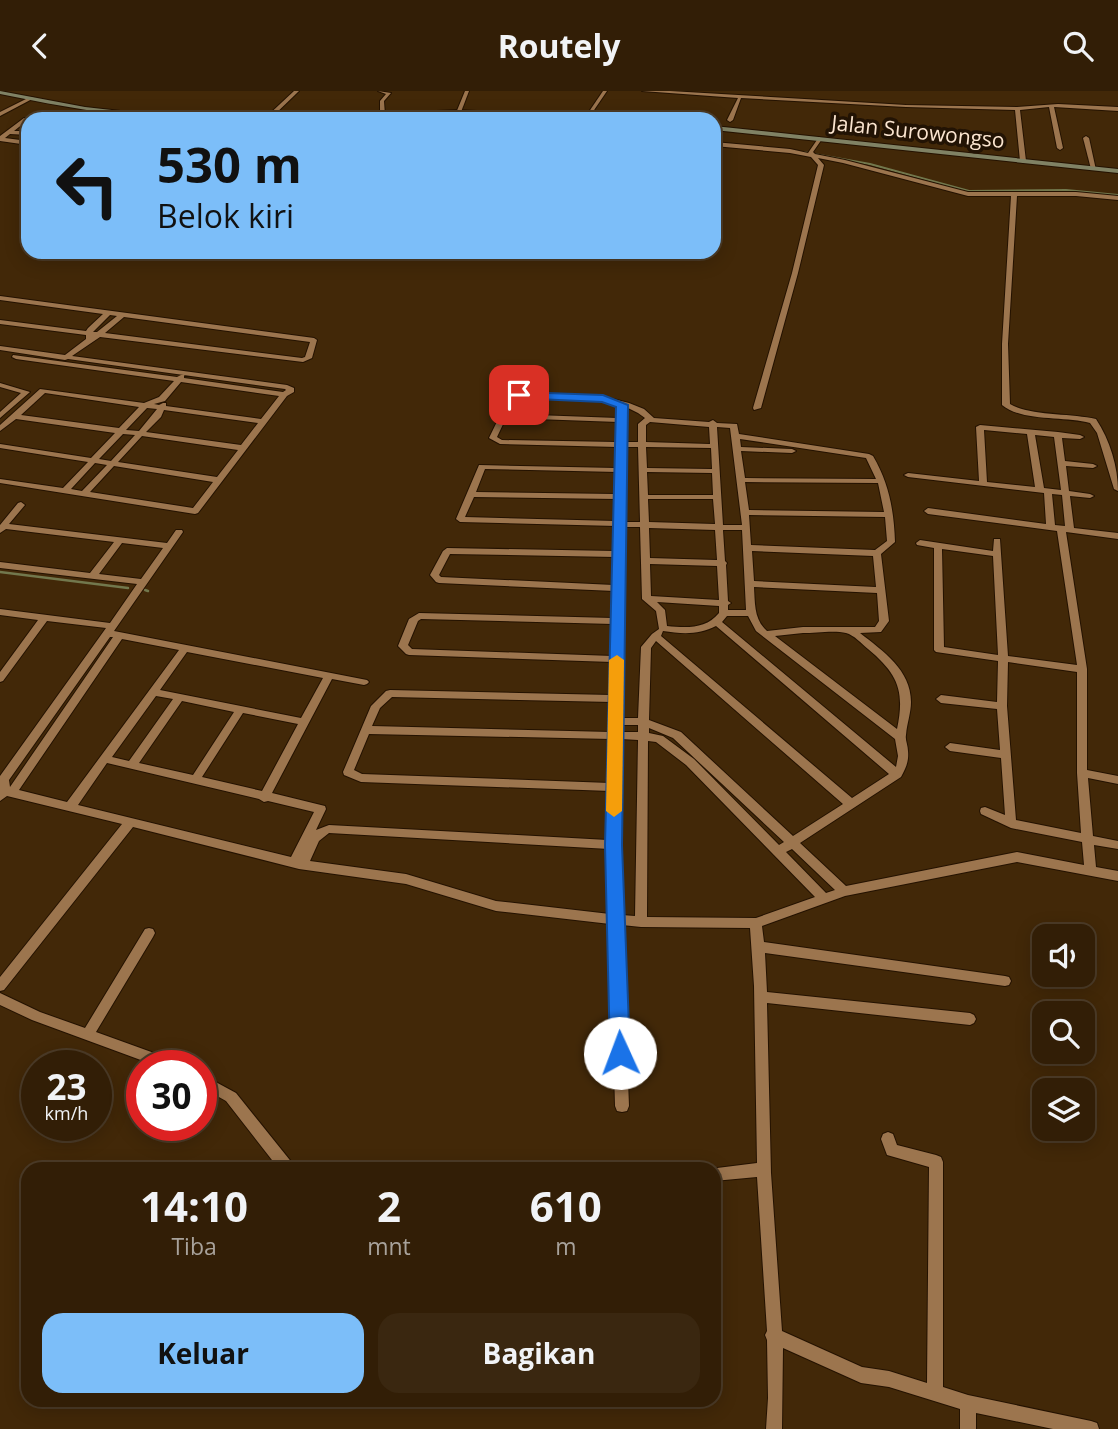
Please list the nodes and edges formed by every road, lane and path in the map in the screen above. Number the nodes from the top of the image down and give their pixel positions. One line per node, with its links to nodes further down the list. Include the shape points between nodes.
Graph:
1 (297, 91): 15 (street)
2 (380, 91): 16 (street, via 389,93 382,101)
3 (467, 91): 17 (street)
4 (605, 91): 18 (street)
5 (644, 91): 10 (street)
6 (706, 91): 7 (street, via 789,97 795,96)
7 (795, 91)
8 (0, 92): 9 (street)
9 (32, 98): 14 (street); 19 (street)
10 (739, 99): 12 (street); 21 (street)
11 (1051, 106): 12 (street); 13 (street); 29 (street)
12 (1017, 109): 31 (street)
13 (1118, 109)
14 (110, 112)
15 (274, 112)
16 (383, 112)
17 (458, 112)
18 (590, 112)
19 (0, 115): 20 (street)
20 (21, 120)
21 (730, 120)
22 (21, 123): 24 (street)
23 (721, 129): 26 (street, Jalan Surowongso)
24 (4, 137): 27 (street)
25 (1086, 138): 32 (street)
26 (819, 139): 30 (street); 31 (street, Jalan Surowongso)
27 (21, 141)
28 (721, 145): 30 (street)
29 (1060, 148)
30 (811, 154): 34 (street, via 964,193); 53 (street, via 821,165)
31 (1023, 161): 32 (street, Jalan Surowongso)
32 (1094, 169): 33 (street, Jalan Surowongso)
33 (1118, 171)
34 (1014, 195): 35 (street); 88 (street, via 1006,404 1018,412 1057,413 1093,421)
35 (1118, 198)
36 (0, 298): 37 (street)
37 (109, 312): 38 (street); 41 (street)
38 (123, 314): 40 (street); 40 (street, via 314,340 303,361)
39 (0, 322): 41 (street)
40 (100, 335): 41 (street)
41 (88, 336): 44 (street)
42 (0, 348): 44 (street)
43 (0, 355): 45 (street)
44 (67, 356): 45 (street); 46 (street)
45 (59, 363): 47 (street)
46 (185, 373): 47 (street); 49 (street, via 291,388)
47 (178, 380): 49 (street); 50 (street)
48 (0, 386): 54 (street, via 26,392)
49 (284, 394): 59 (street)
50 (163, 403): 51 (street); 59 (street); 65 (street)
51 (145, 405): 56 (street, via 43,391); 63 (street)
52 (622, 405): 55 (street, via 603,398 519,395 513,397); 57 (street, via 642,410); 58 (street)
53 (757, 408)
54 (0, 416)
55 (504, 416): 58 (street); 68 (street, via 493,438 496,441)
56 (13, 417): 61 (street); 63 (street)
57 (652, 419): 60 (street); 69 (street, via 642,424)
58 (621, 420): 68 (street)
59 (264, 422): 72 (street)
60 (713, 422): 66 (street, via 734,425); 71 (street)
61 (0, 429)
62 (1030, 431): 64 (street); 87 (street, via 978,429); 89 (street)
63 (119, 432): 65 (street); 75 (street)
64 (1058, 434): 67 (street); 76 (street)
65 (140, 435): 72 (street); 77 (street)
66 (736, 436): 73 (street); 74 (street)
67 (1080, 437)
68 (621, 445): 69 (street); 79 (street)
69 (642, 445): 71 (street); 80 (street)
70 (0, 446): 75 (street)
71 (715, 446): 81 (street)
72 (242, 448): 83 (street)
73 (739, 450): 74 (street); 84 (street)
74 (838, 453): 86 (street, via 869,456)
75 (92, 460): 77 (street); 90 (street)
76 (1062, 463): 78 (street); 91 (street)
77 (113, 464): 83 (street); 93 (street)
78 (1093, 466)
79 (620, 470): 92 (street, via 485,467); 95 (street)
80 (643, 470): 81 (street); 96 (street)
81 (717, 471): 97 (street)
82 (908, 475): 87 (street)
83 (219, 480): 93 (street, via 195,511)
84 (742, 480): 86 (street); 100 (street)
85 (0, 481): 90 (street)
86 (881, 481): 101 (street)
87 (983, 484): 89 (street)
88 (1118, 489)
89 (1044, 491): 91 (street); 107 (street)
90 (64, 492): 93 (street)
91 (1065, 493): 94 (street); 107 (street)
92 (471, 494): 95 (street); 102 (street, via 461,520)
93 (83, 495)
94 (1090, 496)
95 (619, 497): 102 (street)
96 (644, 497): 97 (street); 103 (street)
97 (718, 497): 104 (street)
98 (21, 505): 105 (street)
99 (928, 511): 107 (street)
100 (745, 512): 101 (street); 106 (street)
101 (890, 515): 117 (street, via 891,542)
102 (619, 526): 103 (street); 116 (street)
103 (645, 526): 104 (street); 119 (street)
104 (720, 527): 106 (street); 120 (street)
105 (2, 528): 110 (street)
106 (746, 528): 115 (street)
107 (1061, 528): 109 (street); 143 (street)
108 (178, 532): 113 (street)
109 (1118, 535)
110 (120, 540): 113 (street); 122 (street)
111 (997, 541): 118 (street)
112 (920, 543): 114 (street)
113 (168, 546): 123 (street)
114 (938, 546): 118 (street); 141 (street, via 939,649)
115 (748, 548): 117 (street); 124 (street)
116 (618, 554): 125 (street); 125 (street, via 447,551 434,575 439,580)
117 (877, 554): 126 (street, via 882,585)
118 (997, 554): 141 (street)
119 (646, 561): 120 (street); 127 (street)
120 (723, 563): 128 (street)
121 (0, 565): 122 (street)
122 (92, 576): 123 (street)
123 (141, 582): 134 (street)
124 (751, 584): 126 (street); 130 (street)
125 (618, 587): 132 (street)
126 (878, 590): 135 (street, via 882,628)
127 (647, 599): 128 (street); 136 (street, via 660,610)
128 (725, 608): 130 (street); 133 (street)
129 (0, 612): 131 (street)
130 (751, 613): 137 (street, via 755,625)
131 (44, 618): 134 (street); 142 (street)
132 (617, 621): 140 (street); 140 (street, via 419,616 403,646 409,652)
133 (718, 623): 136 (street, via 696,630); 164 (street)
134 (109, 630): 138 (street); 169 (street)
135 (850, 630): 137 (street); 159 (street, via 900,675 908,708)
136 (659, 632): 155 (street, via 646,647); 171 (street)
137 (766, 634): 159 (street)
138 (119, 636): 139 (street); 169 (street)
139 (185, 648): 144 (street); 147 (street)
140 (617, 659): 149 (street)
141 (1003, 659): 143 (street); 151 (street)
142 (4, 667): 145 (street)
143 (1082, 669): 165 (street)
144 (329, 675): 146 (street); 154 (street)
145 (0, 679)
146 (364, 682)
147 (154, 692): 148 (street); 162 (street)
148 (180, 697): 152 (street); 163 (street)
149 (616, 699): 153 (street); 156 (street, via 398,692 379,700)
150 (941, 699): 151 (street)
151 (1002, 706): 161 (street)
152 (241, 709): 154 (street); 167 (street)
153 (615, 721): 155 (street); 157 (street)
154 (305, 722): 170 (street)
155 (644, 722): 158 (street); 177 (street, via 677,735)
156 (367, 730): 157 (street); 168 (street, via 348,772 351,776)
157 (616, 736): 158 (street); 168 (street)
158 (644, 736): 180 (street, via 659,739 691,762); 187 (street)
159 (900, 737): 164 (street, via 904,763)
160 (950, 747): 161 (street)
161 (1006, 755): 175 (street)
162 (106, 759): 163 (street); 172 (street)
163 (132, 765): 167 (street)
164 (897, 773): 171 (street)
165 (1082, 773): 166 (street); 176 (street)
166 (1118, 780)
167 (195, 781): 170 (street)
168 (614, 787): 178 (street)
169 (4, 788): 172 (street)
170 (264, 798): 181 (street, via 321,809)
171 (851, 804): 177 (street)
172 (70, 807): 174 (street)
173 (985, 811): 175 (street)
174 (130, 824): 181 (street); 192 (street)
175 (1011, 824): 176 (street)
176 (1085, 838): 179 (street); 182 (street)
177 (794, 843): 180 (street); 184 (street)
178 (614, 845): 181 (street, via 329,829 311,841); 186 (street)
179 (1118, 845)
180 (778, 852): 185 (street)
181 (298, 863): 186 (street, via 406,879 496,907)
182 (1090, 869): 183 (street); 184 (street, via 1017,857)
183 (1118, 876)
184 (845, 891): 185 (street)
185 (825, 899): 188 (street)
186 (616, 919): 187 (street); 199 (street)
187 (641, 922): 188 (street)
188 (756, 923): 190 (street)
189 (149, 933): 196 (street)
190 (759, 947): 191 (street); 193 (street)
191 (1005, 981)
192 (0, 986)
193 (763, 997): 195 (street); 202 (street)
194 (0, 999): 196 (street)
195 (970, 1019)
196 (89, 1033): 197 (street)
197 (133, 1050)
198 (217, 1089): 201 (street, via 231,1097)
199 (622, 1106)
200 (888, 1139): 205 (street, via 892,1150 936,1162)
201 (282, 1162)
202 (764, 1169): 203 (street); 204 (street)
203 (721, 1173)
204 (773, 1335): 205 (street, via 861,1375); 207 (street)
205 (935, 1393): 206 (street)
206 (968, 1403): 208 (street); 209 (street)
207 (774, 1429)
208 (968, 1429)
209 (1091, 1429)

